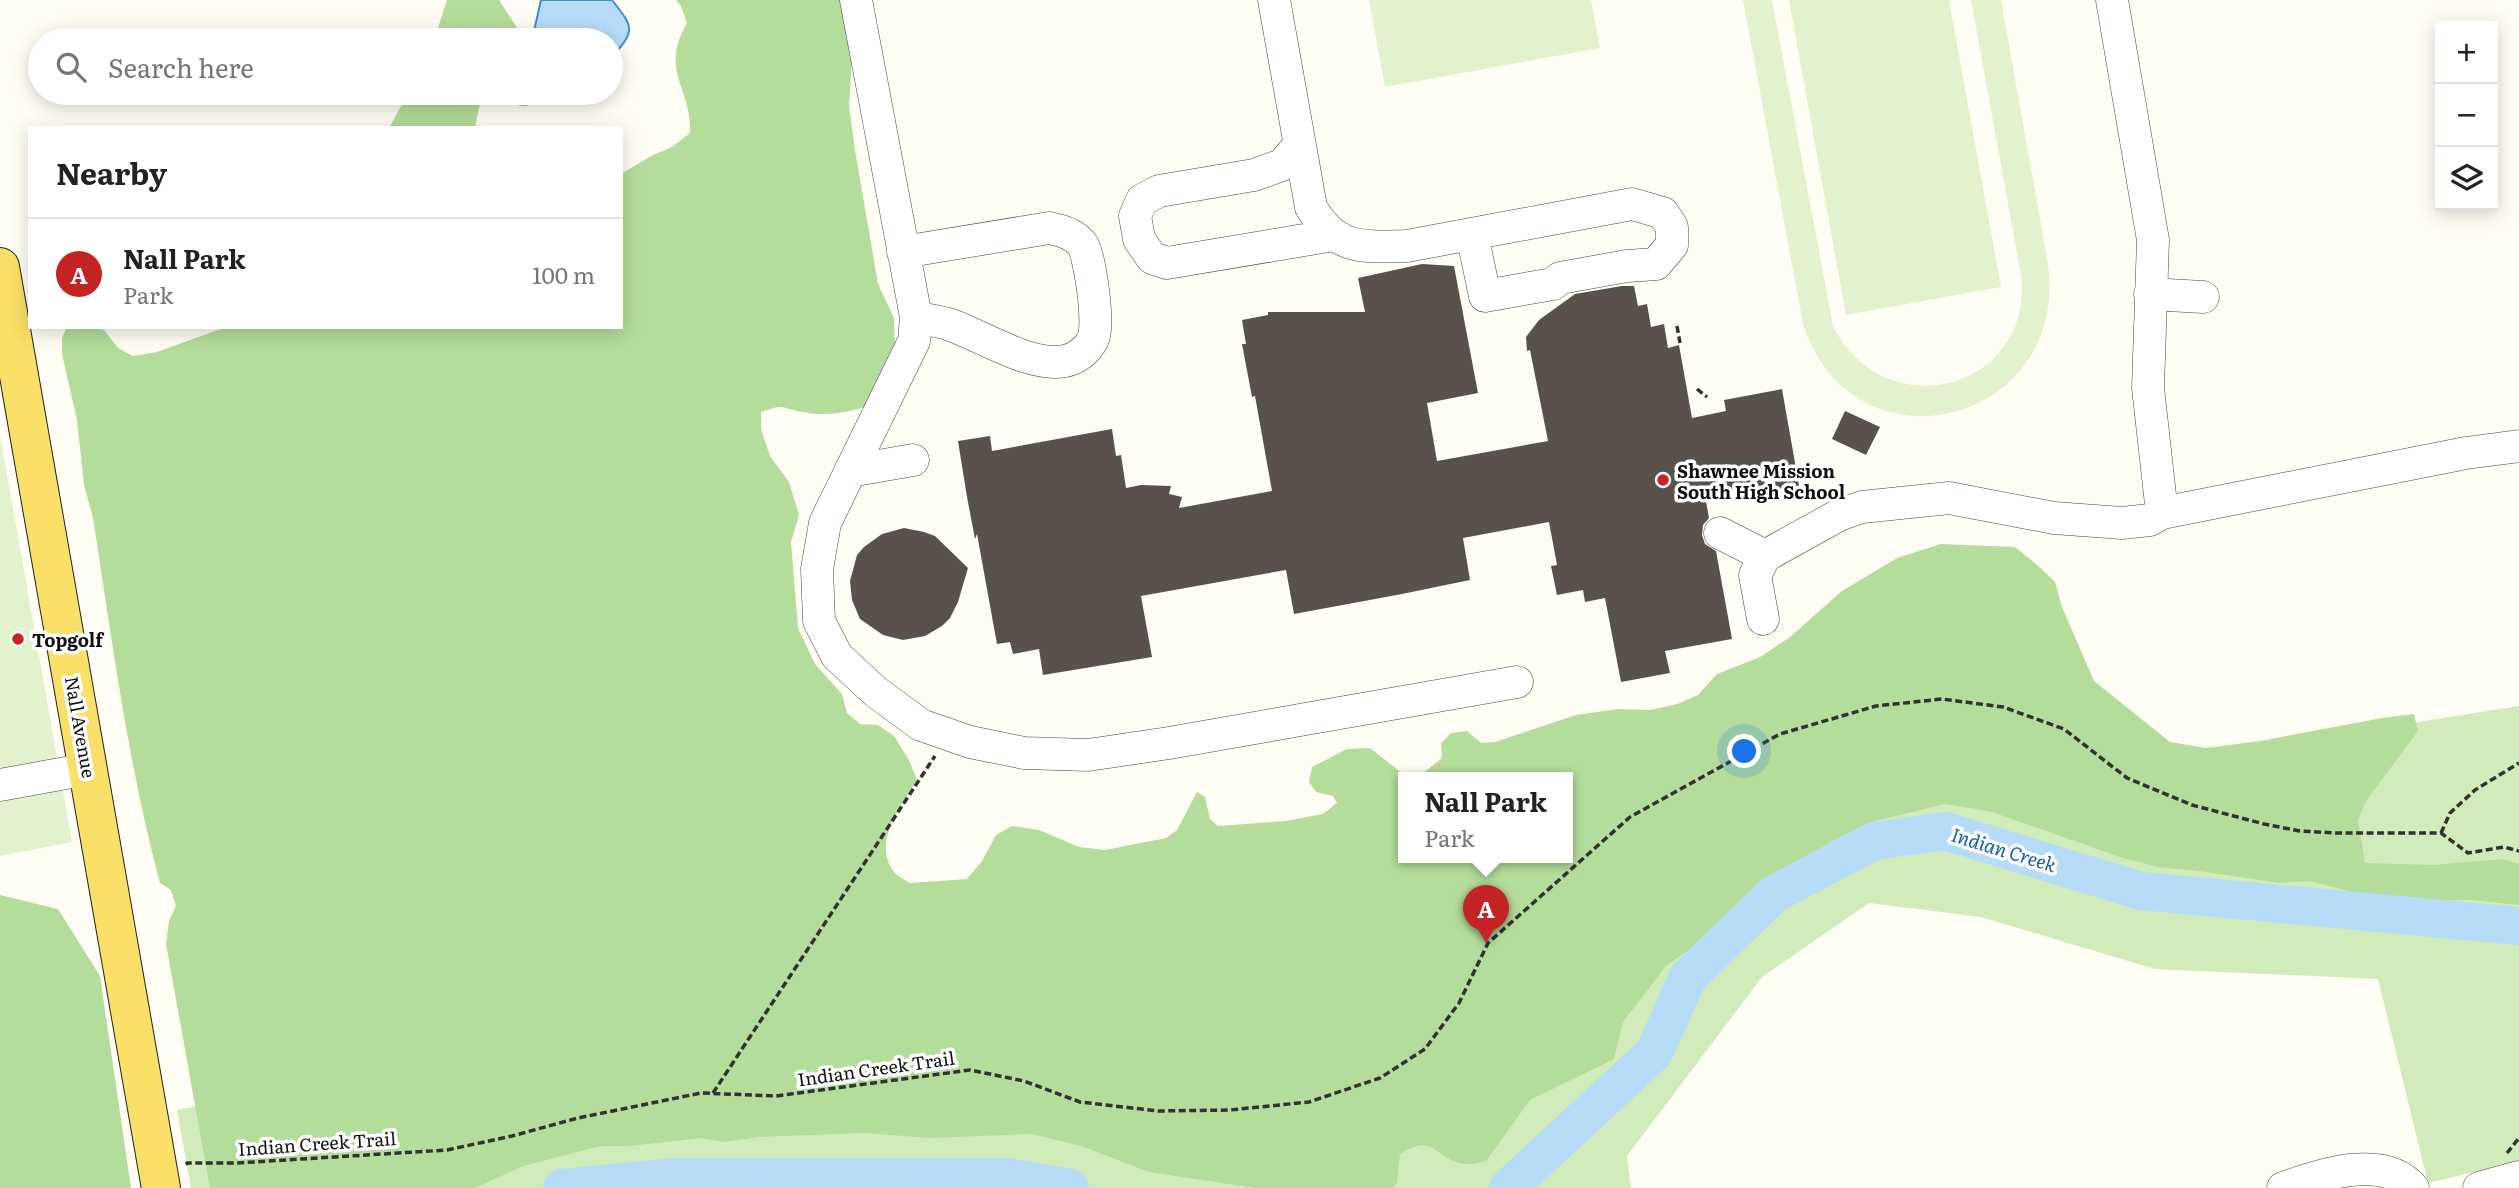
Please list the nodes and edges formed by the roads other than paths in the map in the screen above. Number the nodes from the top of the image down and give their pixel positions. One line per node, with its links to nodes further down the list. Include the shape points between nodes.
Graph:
1 (856, 0): 7 (street)
2 (1274, 0): 4 (street)
3 (2112, 0): 9 (street, via 2153,240)
4 (1299, 145): 6 (street, via 1311,207 1321,226); 6 (street, via 1282,165 1255,175 1159,191 1142,201 1135,216 1139,239 1152,258 1167,263)
5 (1472, 234): 5 (street, via 1485,296 1553,284 1560,278 1656,264 1672,245 1672,227 1663,213 1632,204); 6 (street, via 1407,246 1370,247)
6 (1334, 235)
7 (903, 252): 11 (street); 11 (street, via 1049,228 1061,230 1073,235 1085,249 1097,323 1094,338 1080,355 1045,362)
8 (0, 267): 12 (main road, Nall Avenue)
9 (2150, 294): 10 (street); 16 (street, via 2148,388)
10 (2203, 297)
11 (916, 317): 15 (street, via 914,341)
12 (10, 383): 21 (main road, Nall Avenue)
13 (2519, 446): 16 (street)
14 (913, 460): 15 (street)
15 (850, 471): 20 (street, via 825,523 817,569 818,621 837,656 876,692 922,725 970,742 1024,753 1088,755)
16 (2162, 513): 18 (street, via 2150,520 2122,523 2053,518 1949,498 1861,507)
17 (1720, 533): 18 (street)
18 (1765, 556): 19 (street, via 1755,575)
19 (1763, 618)
20 (1517, 682)
21 (88, 769): 22 (street); 23 (main road, Nall Avenue)
22 (0, 785)
23 (169, 1174)
24 (2519, 1177): 27 (street)
25 (2283, 1188): 26 (street, via 2318,1176 2368,1169 2390,1171)
26 (2413, 1188)
27 (2479, 1188)

